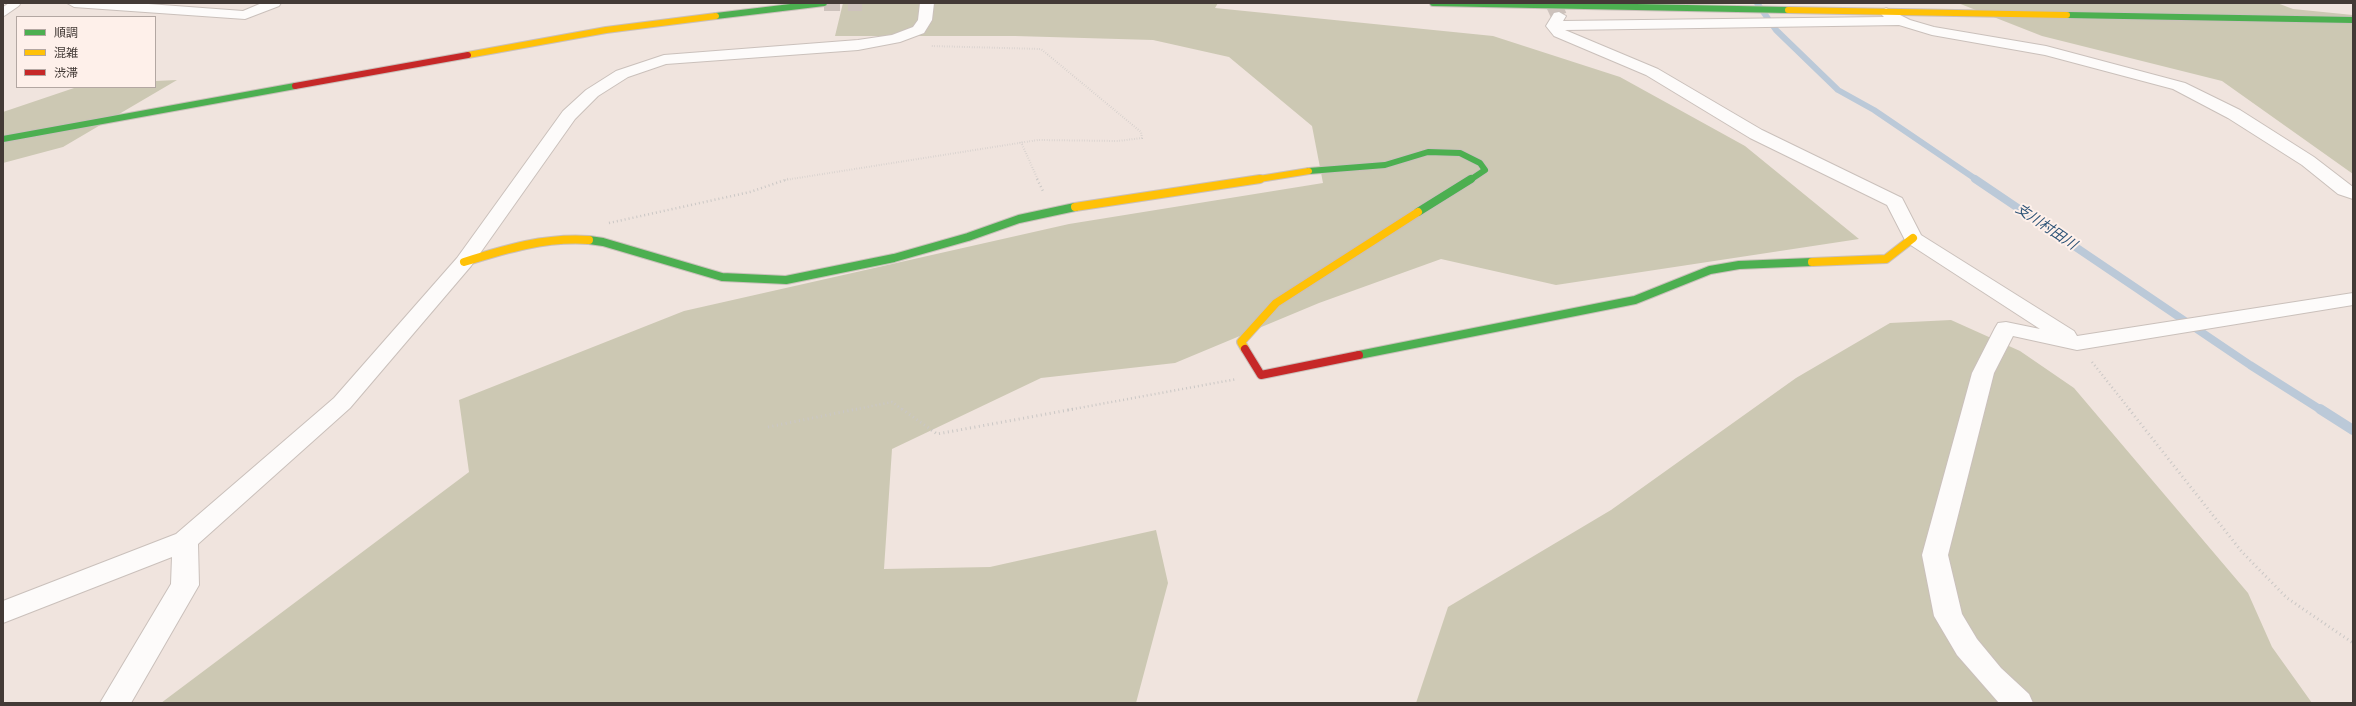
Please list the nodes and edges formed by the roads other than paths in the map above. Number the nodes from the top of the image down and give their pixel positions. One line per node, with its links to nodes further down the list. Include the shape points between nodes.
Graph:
1 (16, 3): 7 (lane)
2 (74, 3): 3 (street, via 245,16)
3 (274, 3)
4 (824, 3): 12 (street, via 606,30)
5 (927, 3): 15 (street, via 925,20 919,30 895,39 858,45 664,60 622,74 592,93 569,114)
6 (1433, 3): 9 (street, via 1739,9)
7 (3, 12)
8 (1886, 12): 9 (street); 10 (street); 11 (street)
9 (1795, 16): 11 (street); 14 (street, via 1750,23 1556,21 1559,33 1652,72 1756,134 1895,202)
10 (2353, 20)
11 (1901, 21): 13 (street, via 1932,31 2046,51 2180,86 2234,114 2308,161 2344,190)
12 (3, 139)
13 (2353, 193)
14 (1913, 238): 15 (street, via 1886,259 1739,265 1710,270 1635,300 1261,375 1241,342 1276,303 1486,170 1480,163 1460,153 1428,152 1385,165 1308,171 1052,212 1018,219 968,237 894,258 786,280 722,277 603,242 573,238 531,242); 17 (street)
15 (464, 262): 18 (street, via 342,403)
16 (2353, 299): 17 (street)
17 (2077, 343): 21 (street, via 2006,328 1983,373 1936,555 1948,616 1967,647)
18 (185, 541): 19 (street); 20 (street, via 185,585)
19 (3, 612)
20 (115, 703)
21 (2018, 703)

